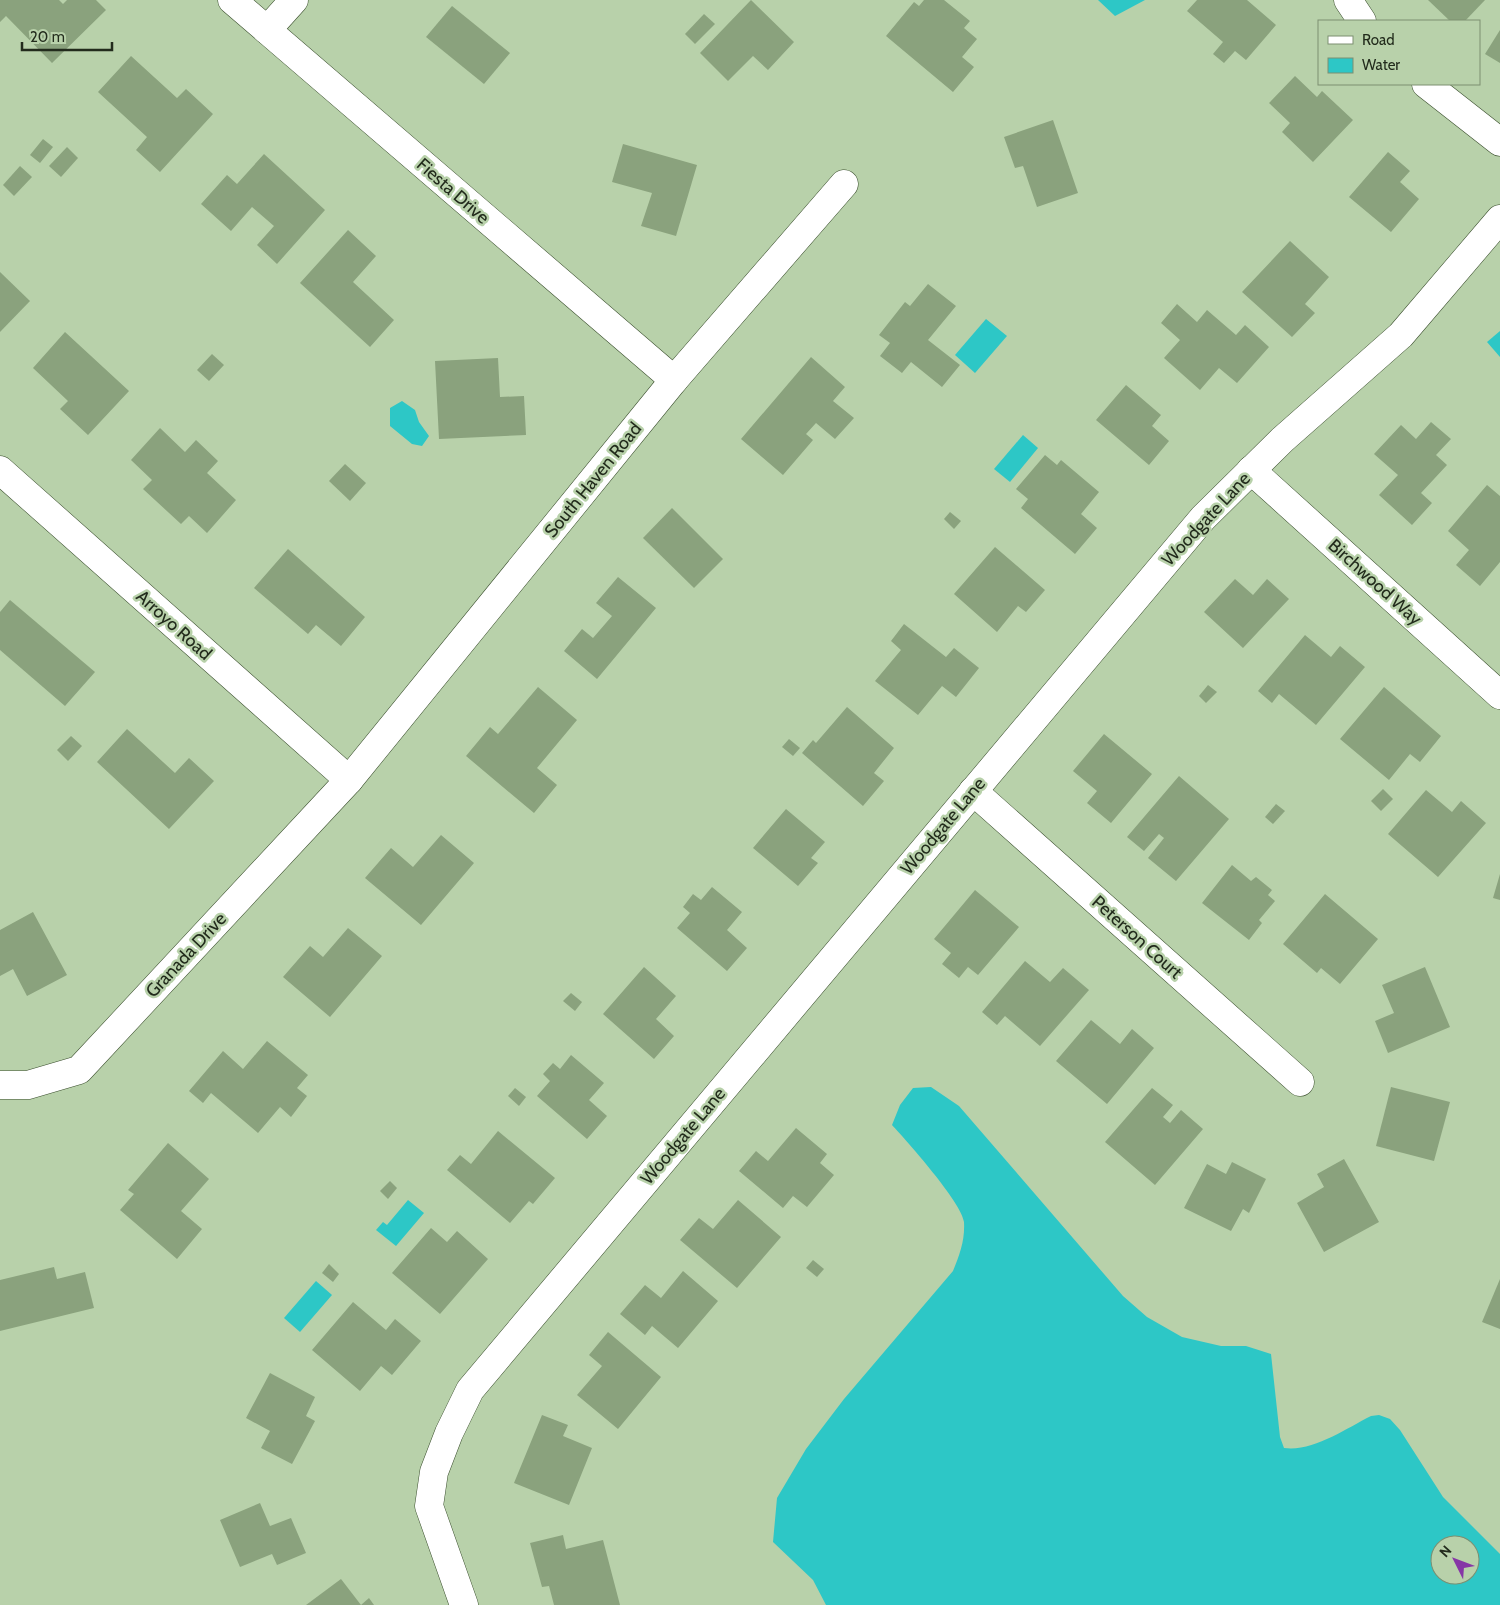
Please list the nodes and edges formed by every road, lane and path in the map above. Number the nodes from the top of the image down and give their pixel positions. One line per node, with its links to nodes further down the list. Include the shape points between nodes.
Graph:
1 (232, 0): 5 (street, Fiesta Drive)
2 (294, 0): 5 (street)
3 (1348, 0): 4 (street)
4 (1361, 20)
5 (267, 30): 10 (street, Fiesta Drive)
6 (1427, 85): 7 (street)
7 (1500, 142)
8 (844, 184): 10 (street, South Haven Road)
9 (1500, 219): 12 (street, Woodgate Lane, via 1401,335)
10 (674, 380): 14 (street, South Haven Road)
11 (0, 470): 14 (street, Arroyo Road)
12 (1251, 470): 13 (street, Birchwood Way); 15 (street, Woodgate Lane, via 1203,518)
13 (1500, 694)
14 (349, 780): 17 (street, Granada Drive, via 79,1070 28,1085)
15 (973, 791): 16 (street, Peterson Court); 18 (street, Woodgate Lane, via 470,1390 434,1472 429,1506)
16 (1300, 1082)
17 (0, 1085)
18 (464, 1605)

